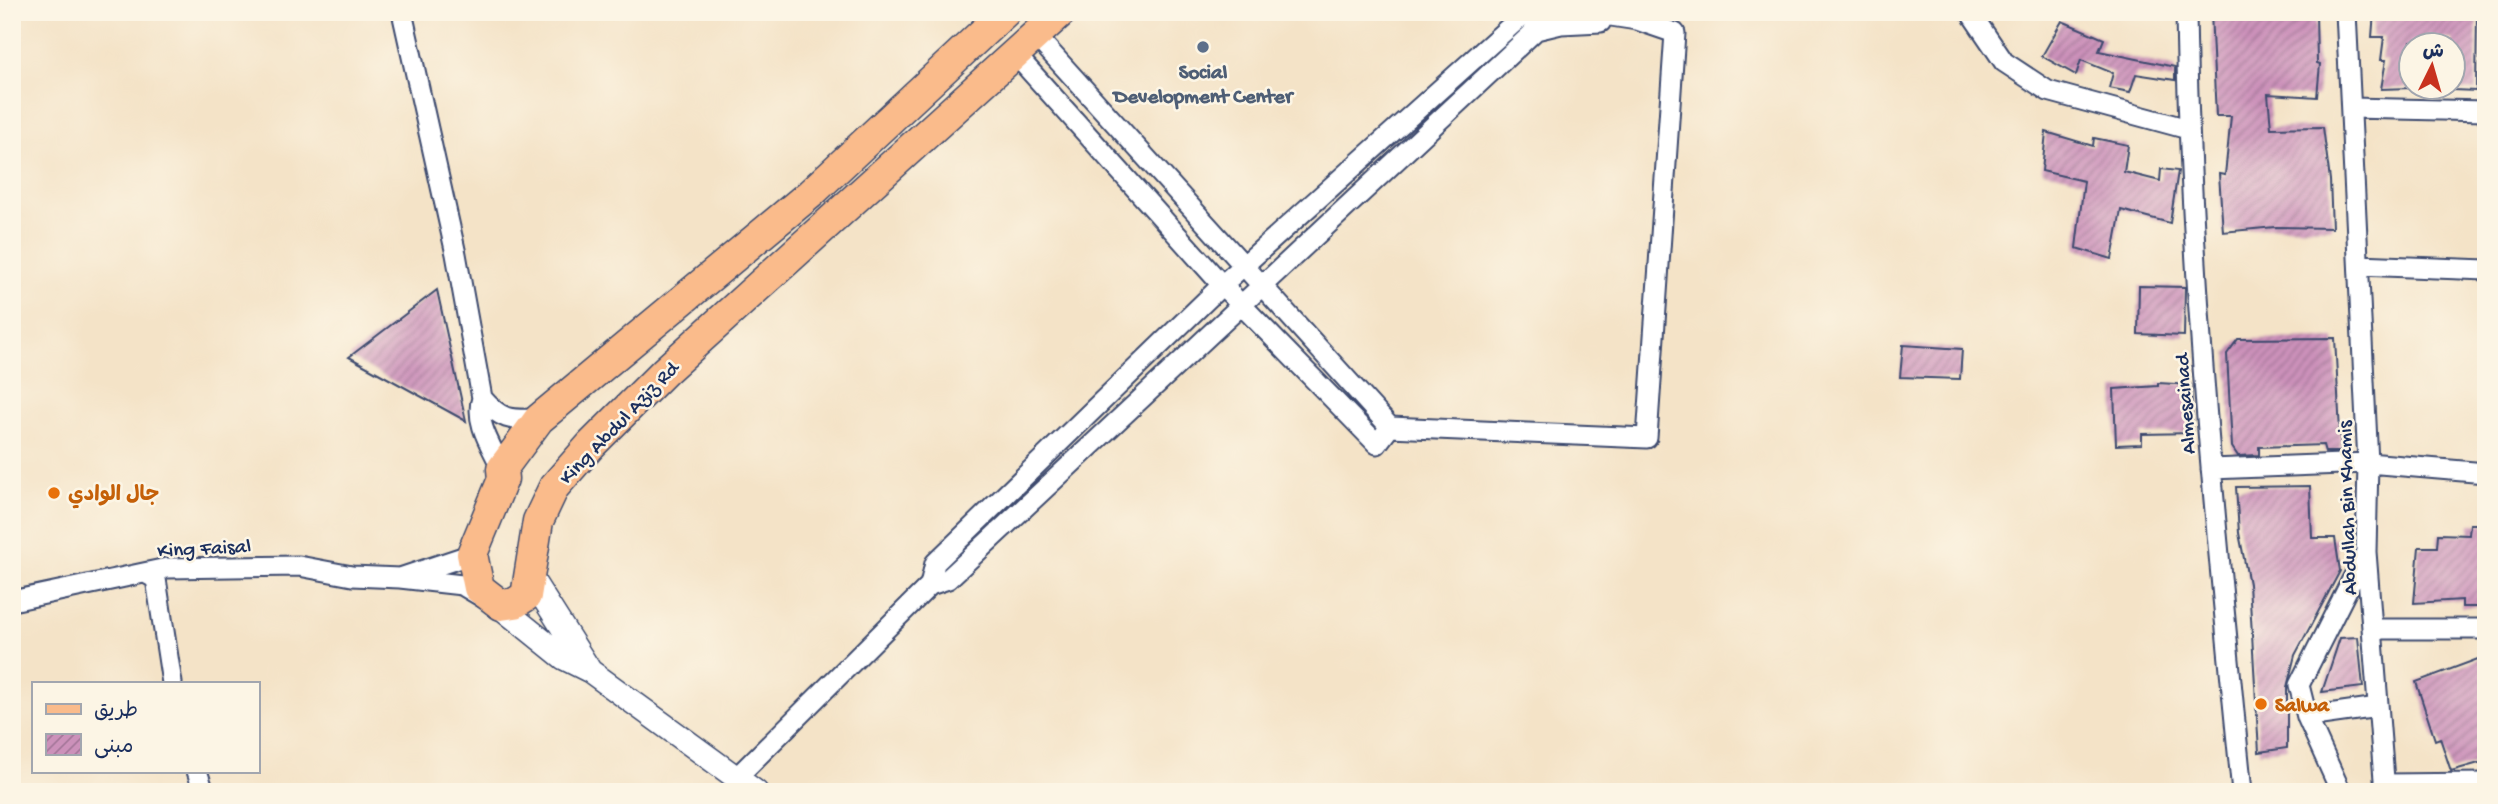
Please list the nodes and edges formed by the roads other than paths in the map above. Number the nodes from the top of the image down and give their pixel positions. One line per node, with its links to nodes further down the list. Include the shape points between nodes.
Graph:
1 (402, 12): 26 (street, via 456,254)
2 (1005, 12): 16 (main road)
3 (1061, 12): 12 (main road, King Abdul Aziz Rd)
4 (1531, 12): 19 (street, via 1504,31)
5 (1585, 12): 10 (street)
6 (1676, 12): 11 (street)
7 (1970, 12): 15 (street, via 2004,62 2048,90)
8 (2186, 12): 15 (street, Almesainad)
9 (2346, 12): 13 (street, Abdullah Bin Khamis)
10 (1637, 20): 11 (street); 22 (street, via 1561,24 1536,30)
11 (1675, 33): 28 (street, via 1647,438)
12 (1025, 45): 17 (main road, King Abdul Aziz Rd); 19 (street); 21 (street)
13 (2351, 108): 14 (street); 18 (street, Abdullah Bin Khamis)
14 (2486, 111)
15 (2188, 129): 31 (street, Almesainad)
16 (810, 194): 17 (main road); 24 (main road)
17 (834, 219): 25 (main road, King Abdul Aziz Rd)
18 (2359, 265): 20 (street); 29 (street, Abdullah Bin Khamis)
19 (1242, 267): 21 (street); 22 (street)
20 (2486, 270)
21 (1222, 285): 23 (street); 38 (street, via 936,563)
22 (1260, 287): 23 (street); 28 (street)
23 (1240, 303): 28 (street, via 1377,444); 38 (street, via 948,579)
24 (634, 339): 25 (main road); 27 (main road)
25 (665, 371): 37 (main road, King Abdul Aziz Rd, via 554,487 538,521)
26 (482, 398): 27 (street, via 496,415 511,420); 30 (street, via 482,424)
27 (539, 419): 30 (main road)
28 (1390, 427)
29 (2368, 463): 31 (street); 32 (street); 33 (street, Abdullah Bin Khamis)
30 (502, 468): 34 (main road, via 503,479)
31 (2211, 469): 53 (street, Almesainad)
32 (2486, 473)
33 (2366, 552): 41 (street, Abdullah Bin Khamis); 46 (street, via 2299,685)
34 (472, 554): 36 (street); 37 (main road, via 479,588 501,605 526,596)
35 (145, 573): 36 (street, King Faisal, via 167,568 299,566 352,576); 39 (street, King Faisal); 44 (street, via 156,579)
36 (400, 578): 40 (street, King Faisal, via 462,585)
37 (531, 578): 43 (street)
38 (930, 585): 48 (street)
39 (12, 601)
40 (503, 609): 43 (street, via 564,658)
41 (2375, 628): 42 (street); 45 (street, Abdullah Bin Khamis)
42 (2486, 629)
43 (590, 671): 48 (street)
44 (172, 682)
45 (2378, 707): 46 (street); 50 (street, Abdullah Bin Khamis)
46 (2307, 717): 54 (street)
47 (197, 772): 51 (street)
48 (735, 779): 52 (street)
49 (2486, 783): 50 (street)
50 (2385, 788)
51 (204, 792)
52 (756, 792)
53 (2242, 792)
54 (2341, 792)

